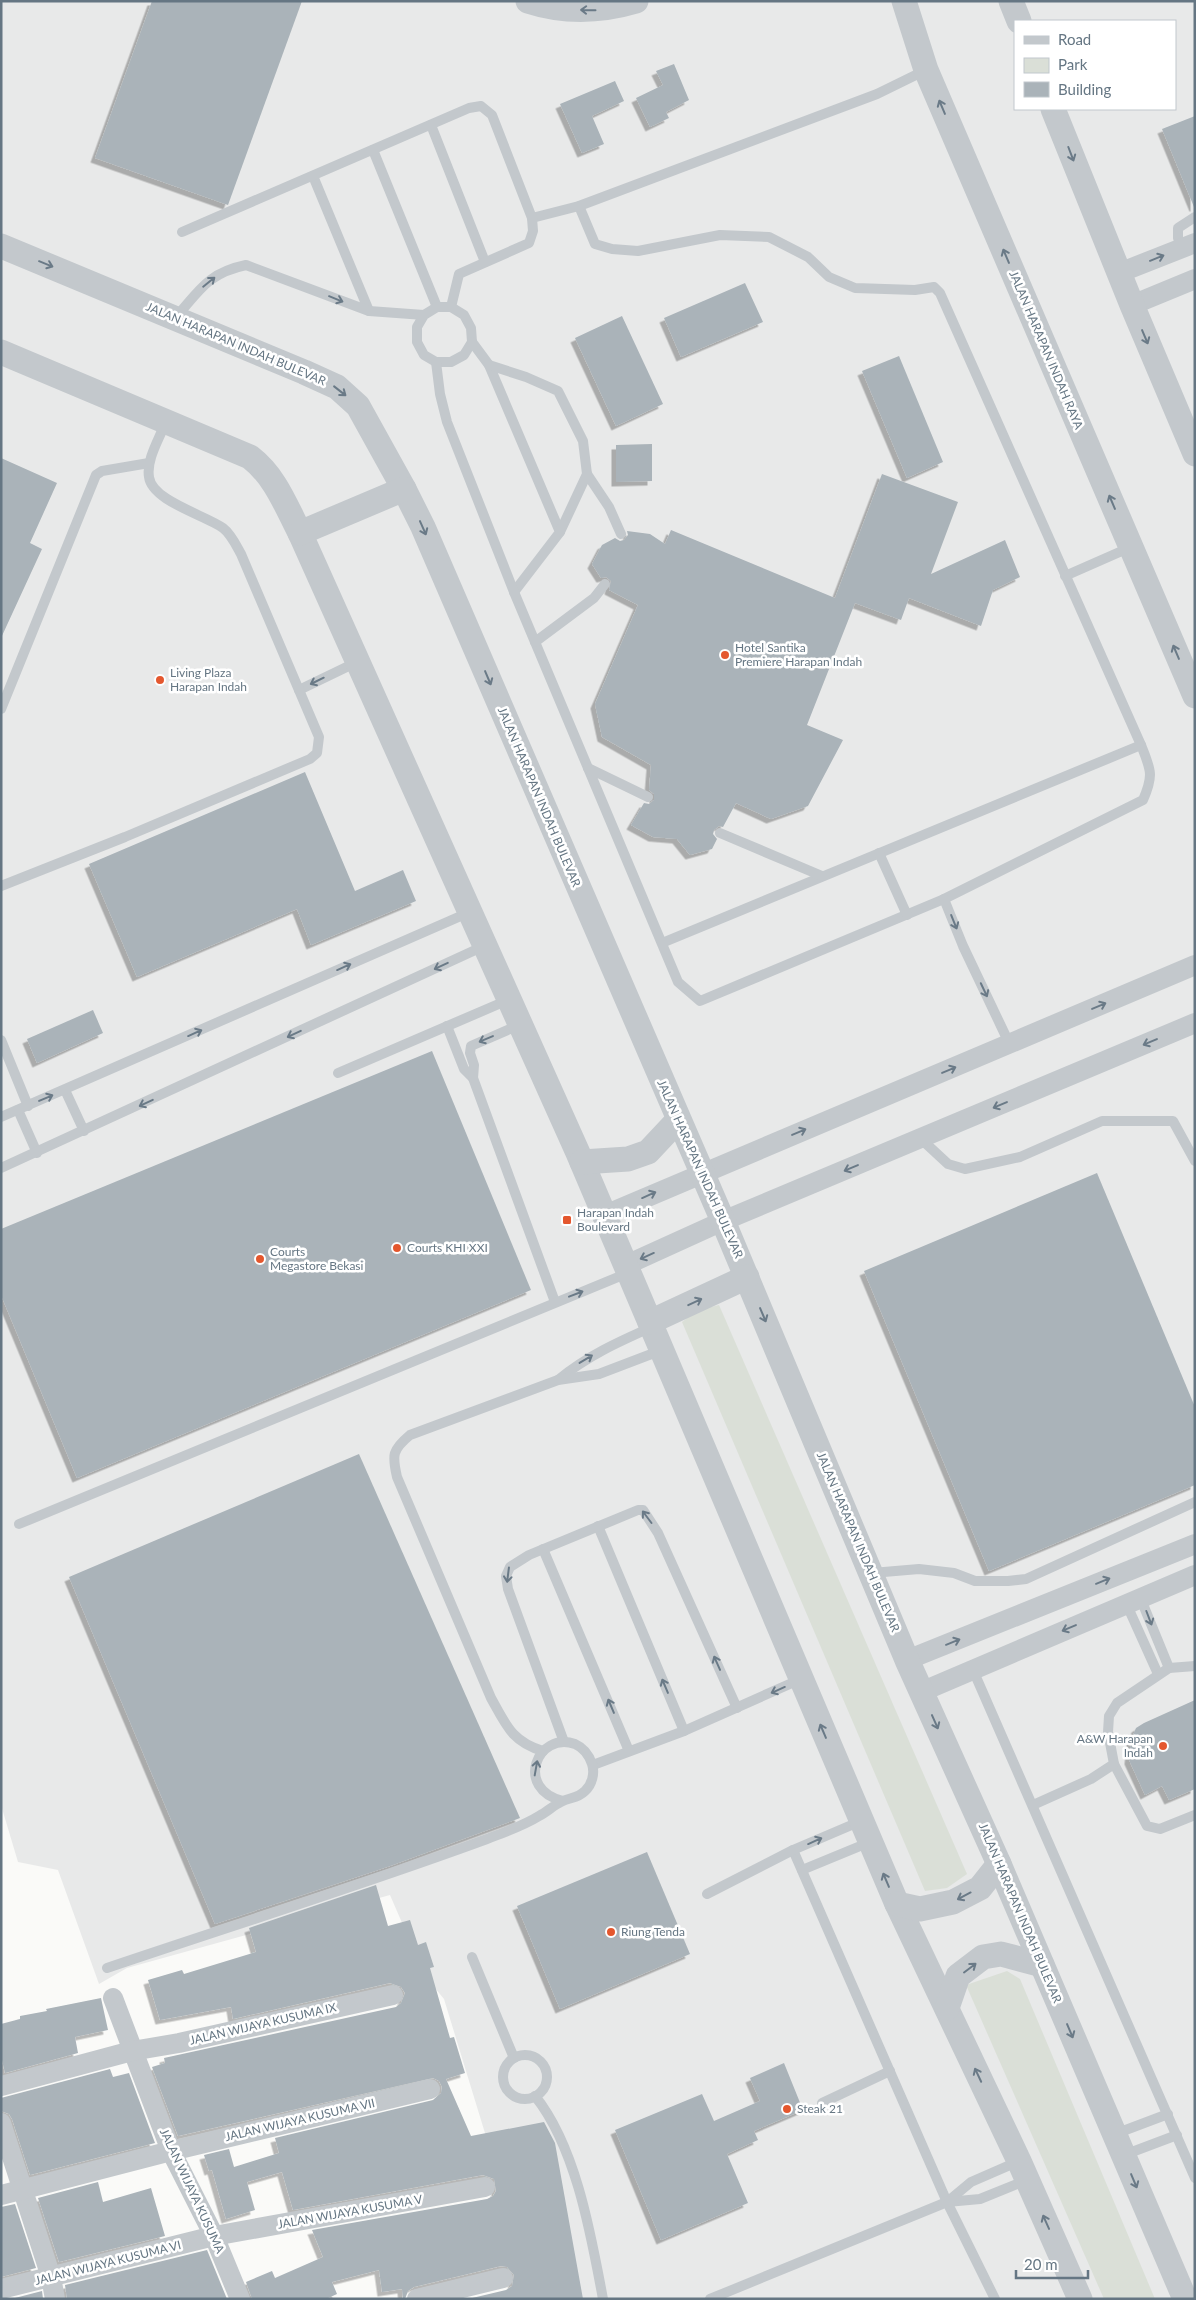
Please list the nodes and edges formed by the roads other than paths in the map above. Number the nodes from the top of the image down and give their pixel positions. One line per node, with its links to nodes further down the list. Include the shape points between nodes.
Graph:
1 (528, 1): 2 (street, one-way to 1, via 597,10 565,10)
2 (636, 1)
3 (904, 1): 6 (street, JALAN HARAPAN INDAH RAYA)
4 (1011, 1): 5 (street)
5 (1019, 20)
6 (926, 70): 11 (lane, via 877,94); 38 (street, JALAN HARAPAN INDAH RAYA, one-way to 6)
7 (1053, 110): 18 (street, one-way to 18)
8 (432, 125): 9 (lane); 12 (lane, via 469,108 481,106 492,115); 17 (lane)
9 (373, 150): 10 (lane); 21 (lane)
10 (313, 176): 14 (lane); 23 (lane)
11 (579, 206): 12 (lane); 39 (lane, via 595,244 612,250 638,251 720,235 769,237 808,257 829,278 855,288 915,290 934,287 940,293)
12 (532, 218): 17 (lane, via 533,231 529,243)
13 (1191, 219): 15 (lane, via 1178,228 1178,238)
14 (182, 232)
15 (1188, 245): 18 (street, one-way to 15)
16 (1, 246): 25 (street, JALAN HARAPAN INDAH BULEVAR, one-way to 25)
17 (484, 262): 22 (lane, via 459,274)
18 (1119, 274): 20 (street)
19 (1195, 279): 20 (street)
20 (1132, 305): 31 (street, one-way to 31)
21 (437, 307): 22 (lane); 24 (lane)
22 (451, 308): 26 (lane, via 464,315 471,328)
23 (369, 311): 24 (lane); 25 (lane, one-way to 23, via 206,283 225,270 246,266)
24 (424, 315): 28 (lane, via 417,327 416,342 424,355)
25 (176, 317): 34 (street, JALAN HARAPAN INDAH BULEVAR, one-way to 34, via 337,387 358,406)
26 (472, 342): 28 (lane, via 464,355 451,362); 29 (lane)
27 (1, 352): 30 (street)
28 (436, 362): 41 (lane, via 447,422)
29 (489, 365): 33 (lane, via 558,391 583,441); 35 (lane)
30 (167, 420): 32 (lane); 36 (street, via 250,456 262,466)
31 (1192, 438)
32 (149, 463): 44 (lane, via 151,485 158,492 225,530 232,540 241,554); 46 (lane, via 102,471 96,476)
33 (587, 474): 35 (lane); 37 (lane, via 609,507)
34 (404, 489): 36 (street); 71 (street, JALAN HARAPAN INDAH BULEVAR, one-way to 71)
35 (560, 532): 41 (lane)
36 (300, 533): 43 (street)
37 (621, 534)
38 (1131, 547): 39 (lane); 45 (street, JALAN HARAPAN INDAH RAYA, one-way to 38)
39 (1065, 576): 47 (lane)
40 (605, 584): 42 (lane, via 594,598)
41 (514, 592): 42 (lane)
42 (535, 642): 48 (lane)
43 (358, 661): 44 (lane, one-way to 44); 55 (street)
44 (299, 690): 53 (lane, via 319,737 317,753 310,759 125,838)
45 (1195, 696)
46 (1, 709)
47 (1141, 745): 51 (lane); 54 (lane, via 1151,782 1143,800)
48 (588, 768): 49 (lane); 57 (lane)
49 (648, 797)
50 (720, 833): 52 (lane)
51 (879, 853): 52 (lane); 56 (lane)
52 (822, 876): 57 (lane)
53 (1, 886)
54 (944, 898): 56 (lane); 65 (lane, one-way to 65)
55 (470, 912): 58 (street); 68 (lane, one-way to 55)
56 (906, 915): 57 (lane, via 700,1001 678,982)
57 (662, 944)
58 (485, 946): 60 (street); 72 (lane, one-way to 72)
59 (1195, 965): 65 (street, one-way to 59)
60 (508, 1000): 62 (street); 63 (lane)
61 (1195, 1023): 73 (street, one-way to 73)
62 (519, 1025): 67 (lane, one-way to 67, via 471,1046); 76 (street)
63 (447, 1026): 66 (lane); 67 (lane, via 464,1069)
64 (1, 1040): 69 (lane)
65 (1010, 1044): 78 (street, one-way to 65)
66 (338, 1073)
67 (473, 1078): 83 (lane)
68 (65, 1090): 69 (lane, one-way to 68); 72 (lane)
69 (23, 1108): 70 (lane); 74 (lane)
70 (1, 1118)
71 (678, 1120): 76 (street, via 648,1152 628,1159); 78 (street, JALAN HARAPAN INDAH BULEVAR)
72 (84, 1131): 74 (lane)
73 (920, 1140): 75 (lane, via 948,1164 966,1169 1020,1157 1102,1121 1173,1121); 80 (street, one-way to 80)
74 (37, 1153): 77 (lane)
75 (1195, 1161)
76 (582, 1162): 79 (street)
77 (1, 1168)
78 (701, 1173): 79 (street, one-way to 78); 80 (street, JALAN HARAPAN INDAH BULEVAR)
79 (605, 1215): 81 (street)
80 (723, 1221): 81 (street, one-way to 81); 82 (street, JALAN HARAPAN INDAH BULEVAR)
81 (628, 1269): 83 (lane, one-way to 81); 84 (street)
82 (747, 1277): 84 (street, one-way to 82); 92 (street, JALAN HARAPAN INDAH BULEVAR, one-way to 92)
83 (555, 1302): 88 (lane)
84 (651, 1324): 85 (street); 86 (lane, one-way to 84, via 599,1351)
85 (662, 1350): 86 (lane, via 599,1374); 100 (street)
86 (558, 1380): 105 (lane, via 410,1435 399,1444 393,1458 398,1477 491,1698 517,1739)
87 (1195, 1502): 92 (lane, via 1026,1579 975,1581 954,1572 932,1570)
88 (19, 1524)
89 (598, 1526): 91 (lane); 102 (lane, one-way to 89, via 658,1533 643,1510); 103 (lane, one-way to 89)
90 (1195, 1544): 95 (street, one-way to 90)
91 (543, 1549): 104 (lane, one-way to 104, via 510,1567 506,1576); 106 (lane, one-way to 91)
92 (871, 1573): 95 (street, JALAN HARAPAN INDAH BULEVAR)
93 (1195, 1575): 94 (street)
94 (1133, 1600): 97 (lane, one-way to 97); 98 (street, one-way to 98); 99 (lane)
95 (907, 1660): 101 (street, JALAN HARAPAN INDAH BULEVAR)
96 (1195, 1666): 97 (lane)
97 (1169, 1668): 99 (lane)
98 (973, 1670): 101 (street); 110 (lane)
99 (1158, 1674): 107 (lane, via 1117,1703 1109,1716 1108,1732)
100 (801, 1679): 102 (lane, one-way to 102); 112 (street, one-way to 100)
101 (921, 1692): 114 (street, JALAN HARAPAN INDAH BULEVAR, one-way to 114)
102 (737, 1708): 103 (lane)
103 (684, 1731): 106 (lane)
104 (564, 1742): 105 (lane, via 552,1744); 108 (lane, via 577,1745 588,1753)
105 (543, 1751): 109 (lane, one-way to 105, via 550,1798 537,1782 536,1763)
106 (629, 1751): 108 (lane)
107 (1114, 1764): 110 (lane, via 1091,1779); 111 (lane, via 1147,1826 1160,1829)
108 (593, 1765): 109 (lane, via 592,1779 586,1790 576,1798)
109 (563, 1801): 120 (lane, via 516,1828 449,1853)
110 (1033, 1805): 131 (lane)
111 (1195, 1815)
112 (865, 1831): 113 (lane, one-way to 112); 115 (lane); 117 (street, one-way to 112)
113 (793, 1850): 115 (lane); 116 (lane)
114 (999, 1864): 117 (street, one-way to 117, via 980,1888 953,1902 920,1909); 119 (street, JALAN HARAPAN INDAH BULEVAR)
115 (802, 1870): 126 (lane)
116 (707, 1894)
117 (897, 1904): 123 (street)
118 (472, 1957): 125 (lane)
119 (1042, 1965): 123 (street, one-way to 119, via 958,1976 983,1958 1001,1954); 134 (street, JALAN HARAPAN INDAH BULEVAR, one-way to 134)
120 (107, 1968)
121 (393, 1995): 124 (street, JALAN WIJAYA KUSUMA IX)
122 (113, 1998): 124 (street, JALAN WIJAYA KUSUMA)
123 (946, 2008): 136 (street, one-way to 123)
124 (132, 2051): 127 (street, JALAN WIJAYA KUSUMA IX); 135 (street, JALAN WIJAYA KUSUMA)
125 (514, 2058): 129 (lane, via 504,2071 505,2087 519,2098); 129 (lane, via 531,2056 544,2066 546,2082)
126 (890, 2071): 130 (lane); 141 (lane)
127 (1, 2086)
128 (430, 2089): 135 (street, JALAN WIJAYA KUSUMA VII)
129 (535, 2096): 149 (lane, via 549,2114 576,2178)
130 (822, 2103)
131 (1168, 2114): 133 (lane); 134 (lane)
132 (1, 2123): 139 (street)
133 (1176, 2135): 134 (lane); 137 (lane)
134 (1118, 2145): 153 (street, JALAN HARAPAN INDAH BULEVAR, one-way to 153)
135 (171, 2151): 139 (street, JALAN WIJAYA KUSUMA VII); 142 (street, JALAN WIJAYA KUSUMA)
136 (1023, 2170): 141 (lane, via 971,2182); 141 (lane, via 980,2199); 152 (street, one-way to 136)
137 (1195, 2178)
138 (485, 2187): 142 (street, JALAN WIJAYA KUSUMA V)
139 (23, 2191): 140 (street, JALAN WIJAYA KUSUMA VII); 143 (street)
140 (1, 2196)
141 (948, 2202): 150 (lane); 151 (lane)
142 (214, 2236): 143 (street, JALAN WIJAYA KUSUMA VI); 147 (street, JALAN WIJAYA KUSUMA)
143 (51, 2277): 145 (street, JALAN WIJAYA KUSUMA VI); 146 (street)
144 (503, 2278): 148 (street)
145 (1, 2289)
146 (56, 2299)
147 (240, 2299)
148 (417, 2299)
149 (603, 2299)
150 (710, 2299)
151 (995, 2299)
152 (1080, 2299)
153 (1185, 2299)

